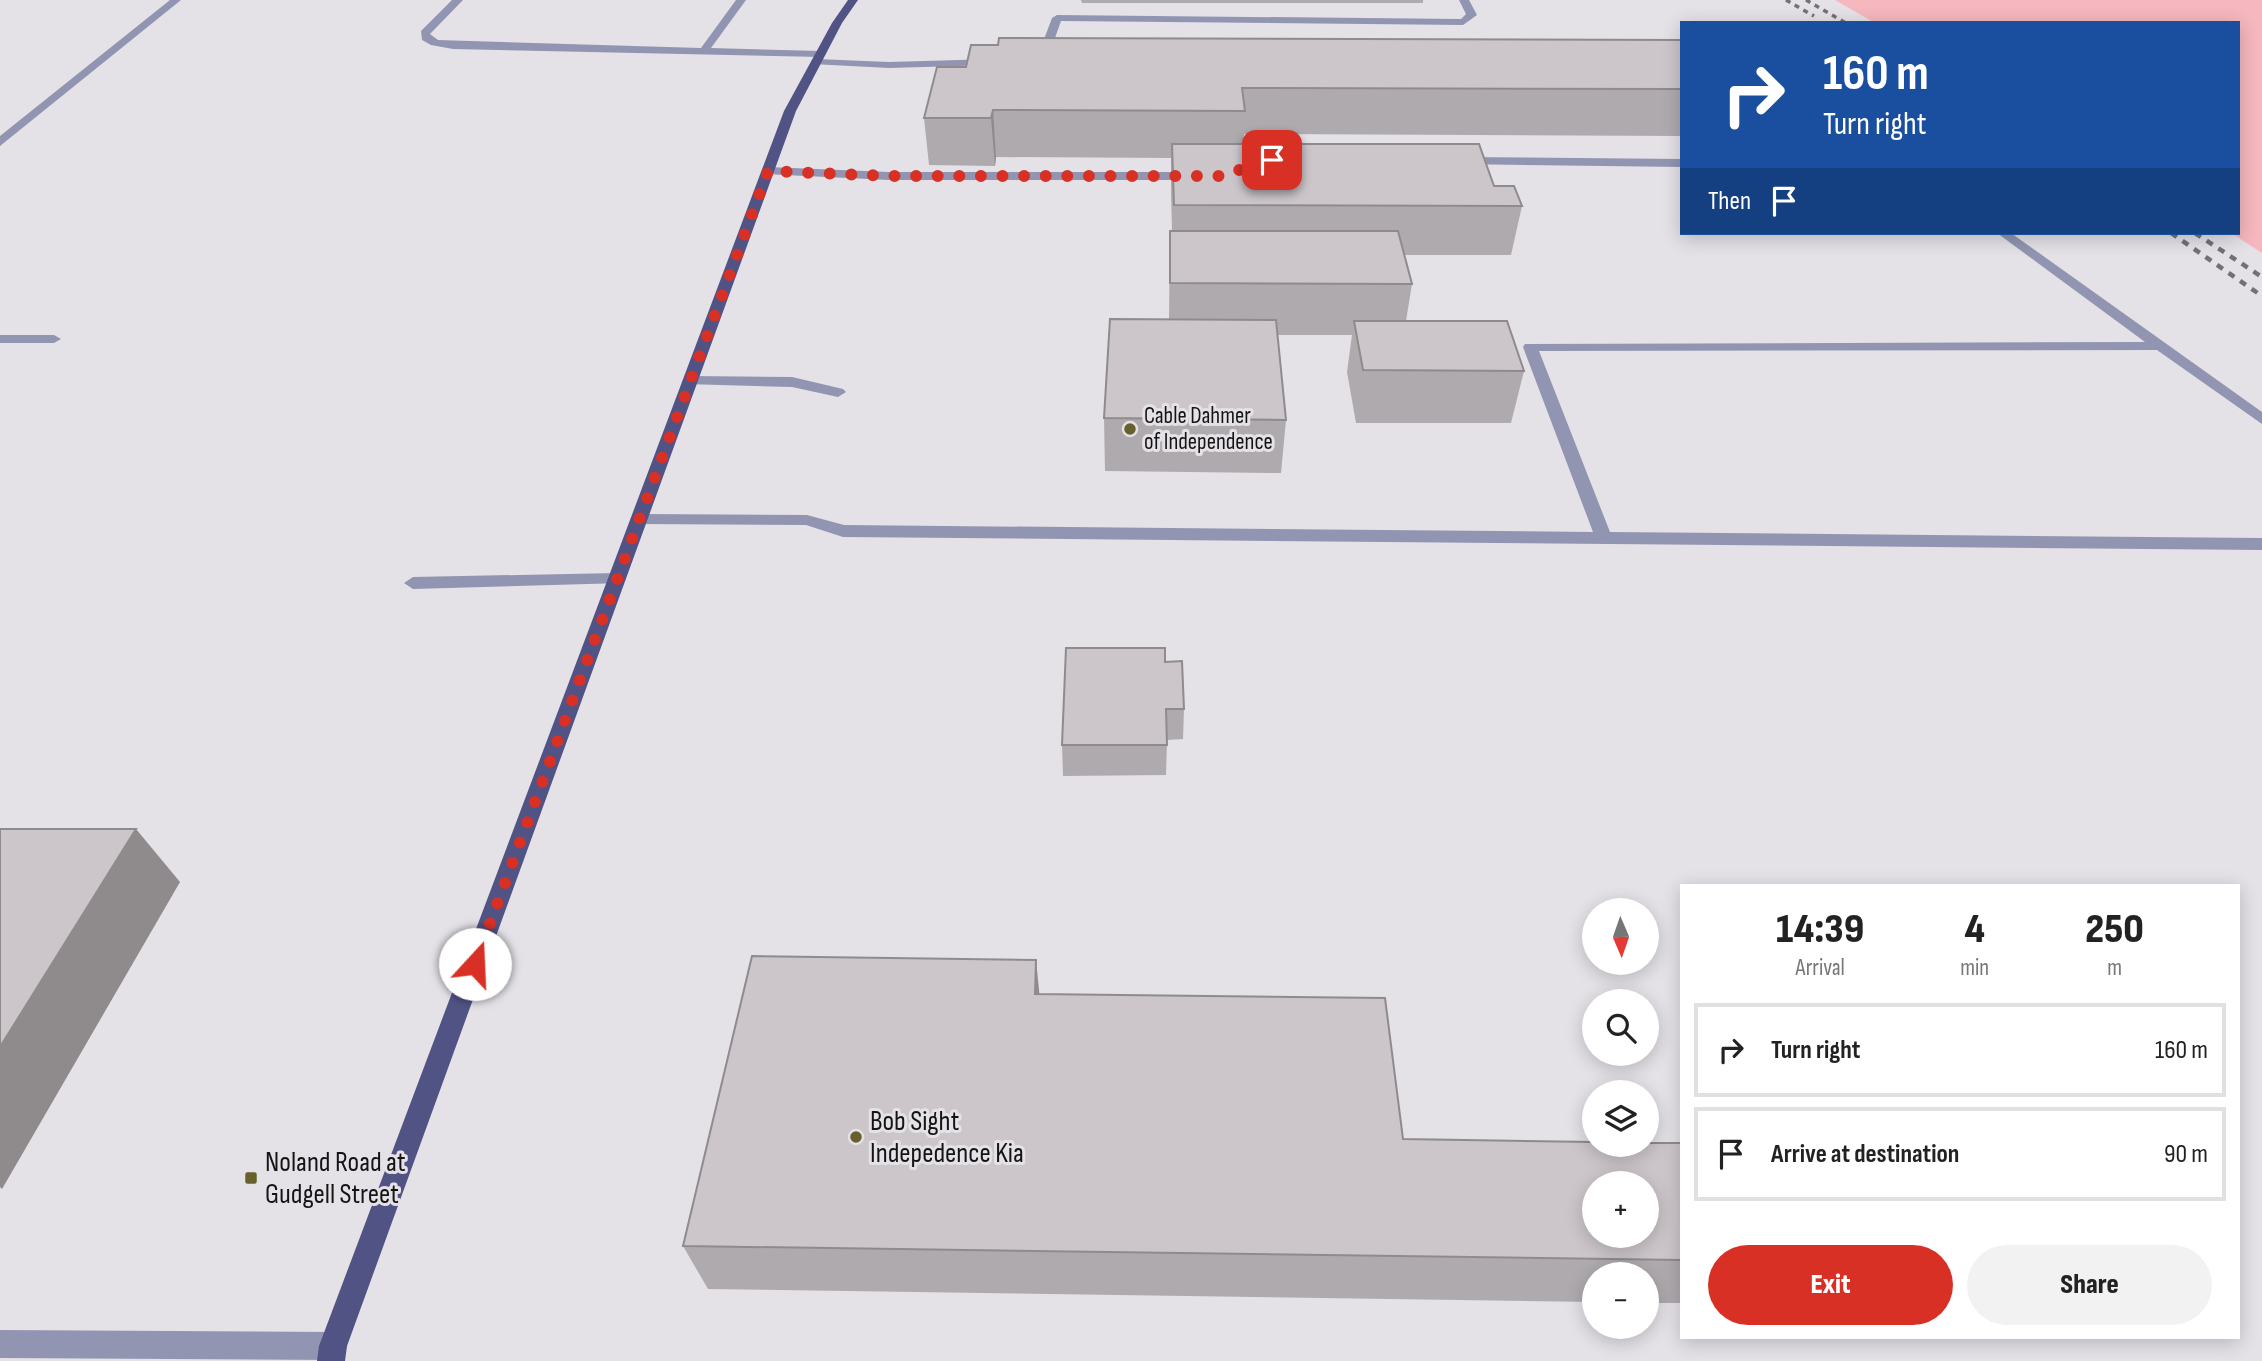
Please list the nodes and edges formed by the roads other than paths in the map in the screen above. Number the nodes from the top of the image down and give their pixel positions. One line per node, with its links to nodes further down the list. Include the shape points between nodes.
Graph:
1 (176, 0): 8 (street)
2 (458, 0): 6 (street, via 425,33 426,38 453,46)
3 (741, 0): 6 (street)
4 (853, 0): 7 (main road)
5 (1464, 0): 7 (street, via 1472,15 1463,22 1057,18 1045,53 1016,59 890,65)
6 (704, 51): 7 (street)
7 (818, 58): 11 (main road, via 790,111)
8 (0, 142)
9 (1439, 161): 10 (street)
10 (1680, 163)
11 (768, 171): 12 (street, via 889,176); 17 (main road)
12 (1207, 176)
13 (2006, 235): 16 (lane)
14 (0, 340): 15 (street)
15 (54, 340)
16 (2159, 345): 19 (lane); 21 (street, via 1530,347)
17 (690, 382): 18 (street, via 792,382); 20 (main road)
18 (838, 392)
19 (2262, 419)
20 (639, 519): 21 (lane, via 807,520 843,531); 23 (main road)
21 (1605, 538): 22 (lane)
22 (2262, 544)
23 (617, 579): 24 (street); 26 (main road)
24 (413, 583)
25 (0, 1343): 26 (street)
26 (328, 1356)

